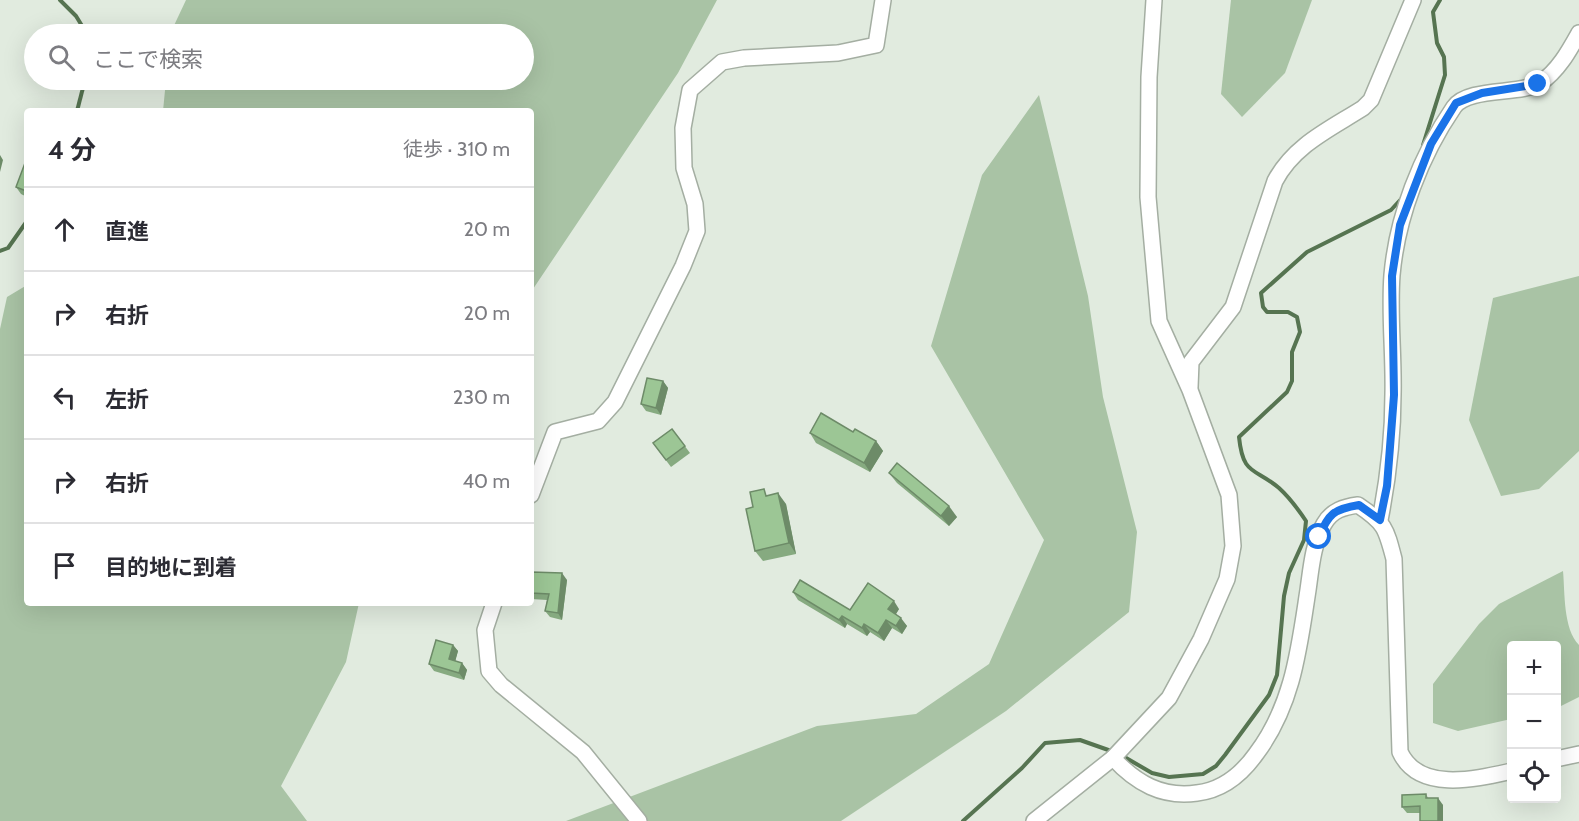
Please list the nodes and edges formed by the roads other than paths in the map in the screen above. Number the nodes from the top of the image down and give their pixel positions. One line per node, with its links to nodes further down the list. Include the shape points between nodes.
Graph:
1 (883, 0): 6 (street, via 876,45 838,53 722,62 690,90 682,128 684,168 695,204 697,231 615,402 598,421 555,432)
2 (1154, 0): 5 (street, via 1148,197 1159,321)
3 (1413, 0): 5 (street, via 1371,100 1298,149 1275,181 1233,307 1191,362)
4 (1579, 33): 7 (street, via 1552,74 1538,84 1482,93 1456,103 1431,144 1400,225 1392,276 1394,395 1387,486)
5 (1190, 390): 10 (street, via 1229,495 1233,546 1227,579 1169,698)
6 (534, 487)
7 (1380, 520): 10 (street, via 1359,505 1339,508 1325,522 1313,561 1290,691 1264,744 1228,783 1210,792 1181,795 1131,778); 12 (street, via 1394,559 1400,752 1406,764 1426,776 1454,781)
8 (493, 606): 13 (street, via 484,630 489,671 583,752)
9 (1579, 754): 11 (street)
10 (1113, 758): 14 (street)
11 (1561, 758)
12 (1507, 772)
13 (639, 821)
14 (1034, 821)

